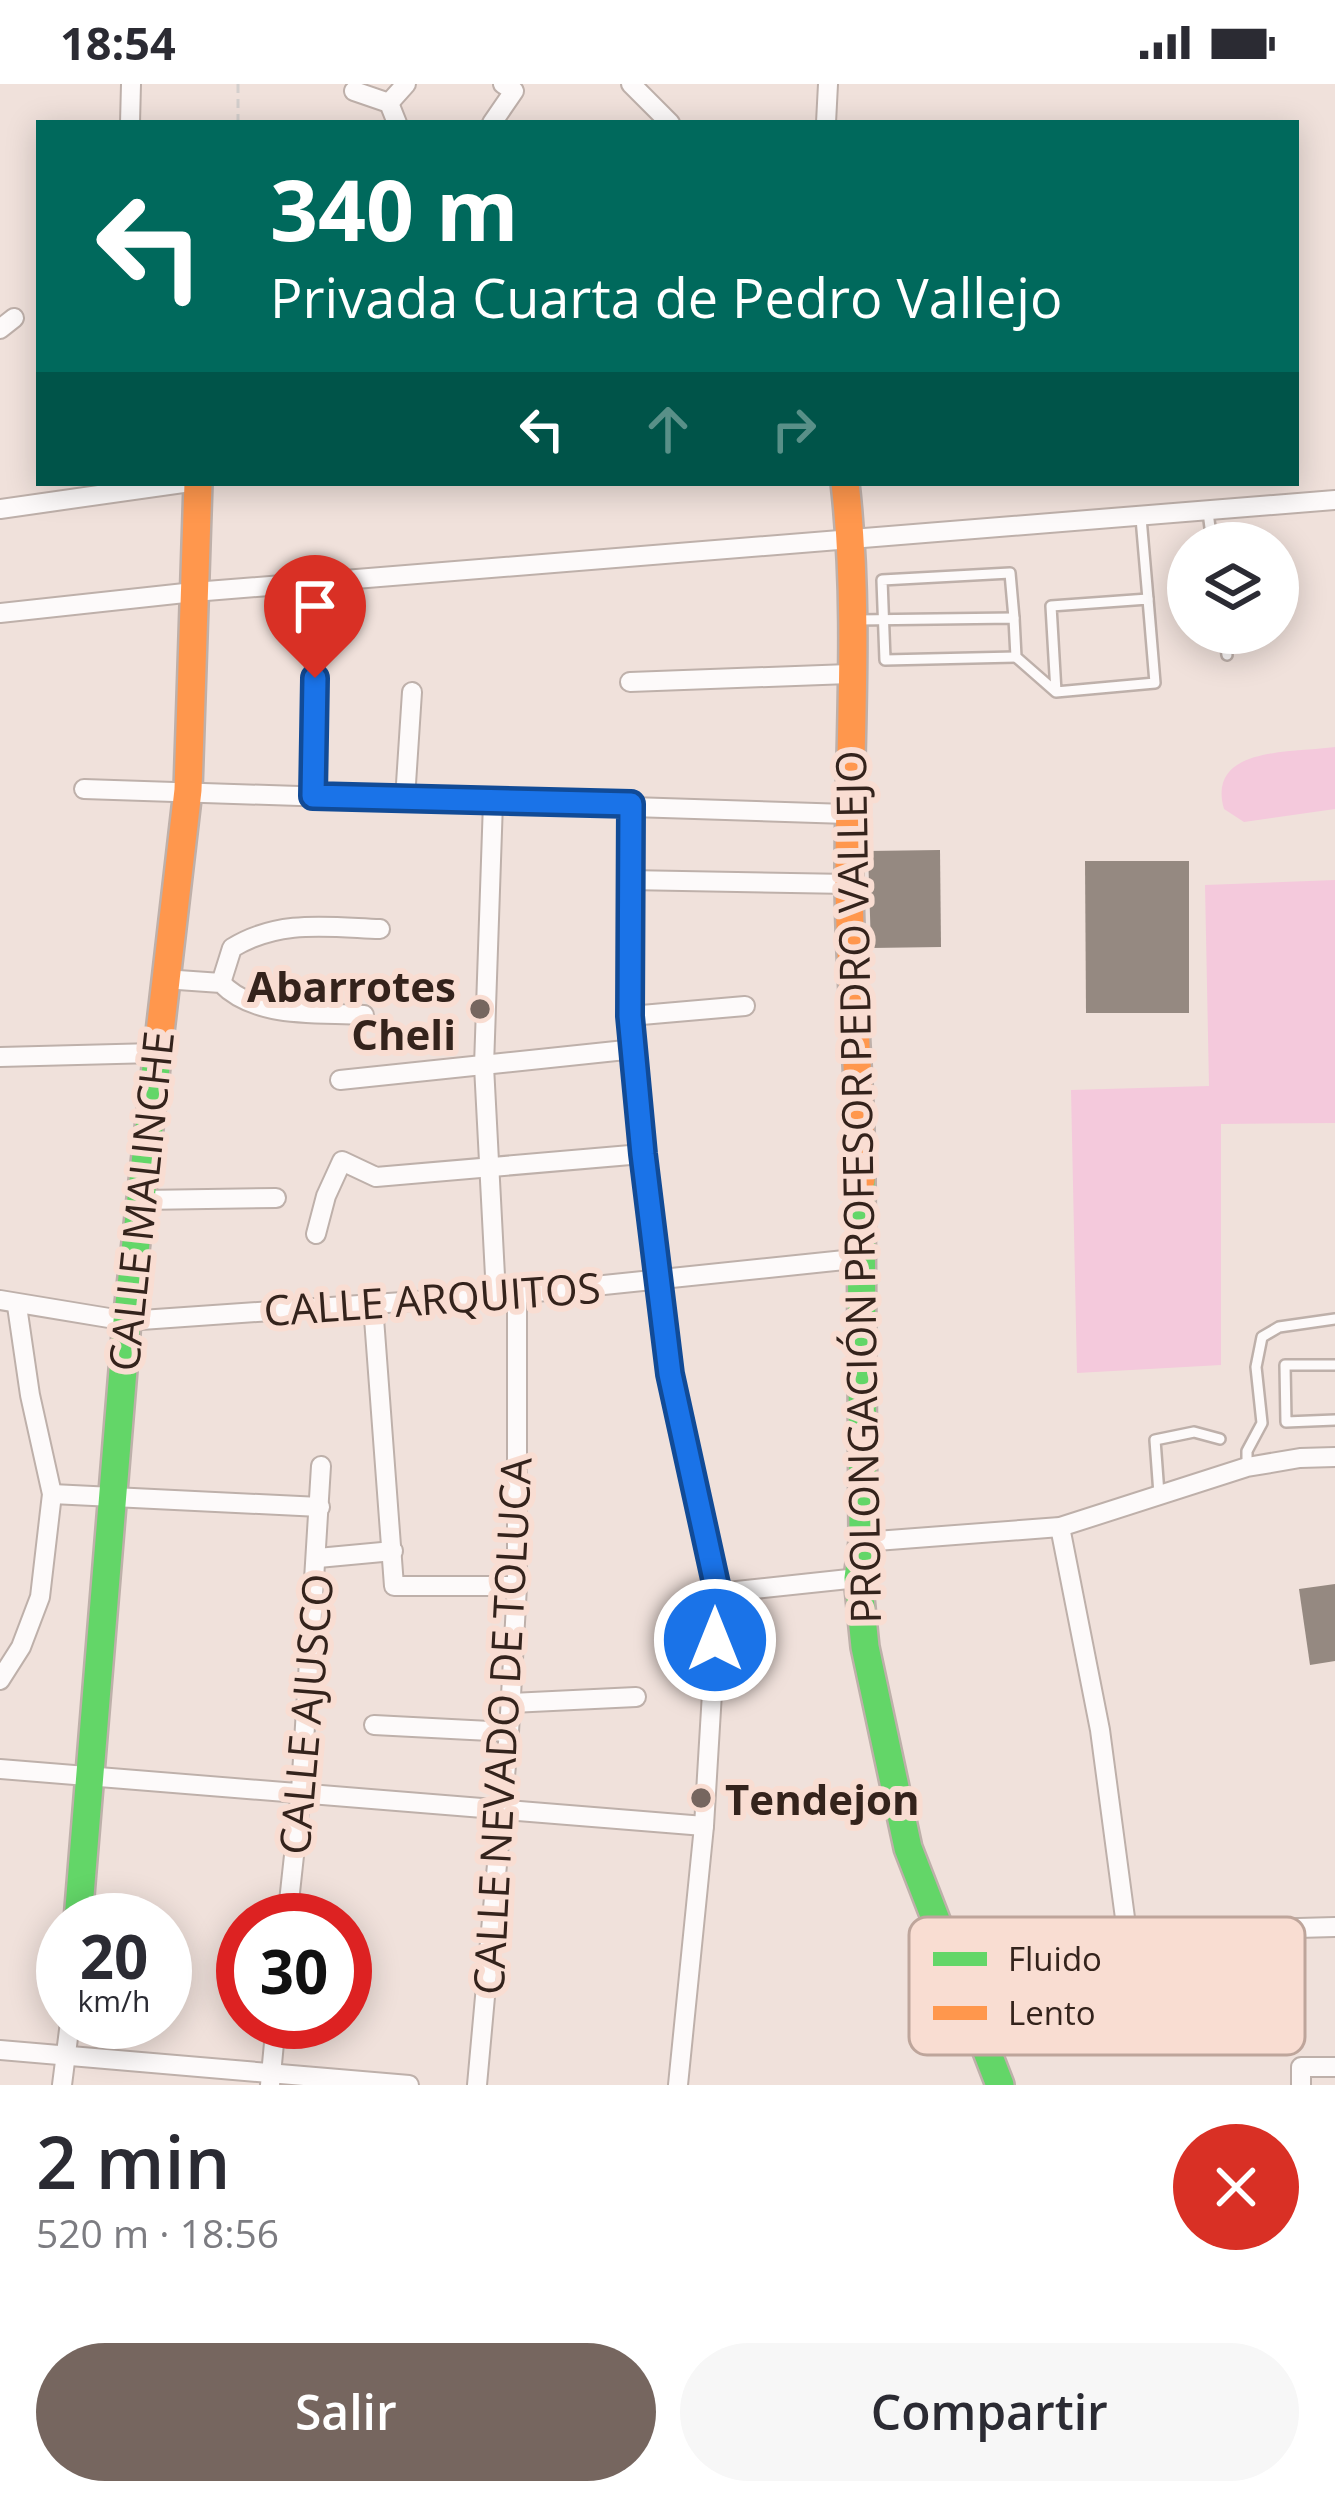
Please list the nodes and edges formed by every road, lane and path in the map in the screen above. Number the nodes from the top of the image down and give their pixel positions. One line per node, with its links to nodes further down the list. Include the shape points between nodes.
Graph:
1 (131, 84): 9 (street)
2 (238, 84): 10 (path)
3 (406, 84): 8 (street)
4 (503, 84): 12 (street, via 514,92)
5 (631, 84): 13 (street)
6 (828, 84): 14 (street)
7 (354, 92): 8 (street)
8 (389, 103): 11 (street)
9 (130, 120)
10 (238, 120)
11 (396, 120)
12 (494, 120)
13 (667, 120)
14 (826, 120)
15 (161, 486): 19 (street)
16 (198, 486): 24 (street, CALLE MALINCHE)
17 (845, 486): 23 (street, PROLONGACIÓN PROFESOR PEDRO VALLEJO)
18 (1335, 500): 20 (street)
19 (0, 508)
20 (1208, 512): 21 (street); 22 (lane)
21 (1141, 518): 23 (street); 25 (lane)
22 (1209, 522)
23 (852, 542): 24 (street); 28 (street, PROLONGACIÓN PROFESOR PEDRO VALLEJO)
24 (194, 592): 26 (street); 37 (street, CALLE MALINCHE)
25 (1148, 599): 35 (lane, via 1155,683); 35 (lane, via 1051,606)
26 (3, 613)
27 (1014, 618): 29 (lane); 29 (lane, via 1010,573 882,580); 31 (lane)
28 (852, 620): 29 (lane); 32 (street, PROLONGACIÓN PROFESOR PEDRO VALLEJO)
29 (882, 620): 31 (lane, via 885,661)
30 (315, 638): 38 (street)
31 (1016, 657): 35 (lane)
32 (849, 674): 33 (street); 42 (street, PROLONGACIÓN PROFESOR PEDRO VALLEJO)
33 (630, 682)
34 (412, 692): 39 (street)
35 (1057, 692)
36 (84, 789): 37 (street)
37 (188, 790): 38 (street); 46 (street, CALLE MALINCHE)
38 (313, 796): 39 (street)
39 (404, 800): 40 (street)
40 (493, 802): 41 (street); 54 (street)
41 (631, 804): 42 (street); 43 (street)
42 (847, 814): 44 (street, PROLONGACIÓN PROFESOR PEDRO VALLEJO)
43 (628, 880): 44 (street); 50 (street)
44 (849, 884): 61 (street, PROLONGACIÓN PROFESOR PEDRO VALLEJO)
45 (380, 929): 47 (street, via 291,925 252,936 232,947)
46 (164, 979): 47 (street); 52 (street, CALLE MALINCHE)
47 (221, 983): 49 (street, via 236,999 264,1008)
48 (745, 1006): 50 (street)
49 (364, 1015)
50 (630, 1016): 51 (street)
51 (635, 1049): 54 (street); 56 (street)
52 (155, 1053): 53 (street); 59 (street, CALLE MALINCHE)
53 (0, 1057)
54 (484, 1066): 55 (street); 57 (street)
55 (340, 1080)
56 (643, 1154): 57 (street); 62 (street)
57 (488, 1167): 60 (street, via 376,1177 342,1161); 64 (street)
58 (276, 1198): 59 (street)
59 (142, 1200): 68 (street, CALLE MALINCHE)
60 (316, 1234)
61 (864, 1258): 62 (street, CALLE ARQUITOS); 82 (street, PROLONGACIÓN PROFESOR PEDRO VALLEJO)
62 (658, 1280): 63 (street, CALLE ARQUITOS); 87 (street)
63 (518, 1294): 64 (street, CALLE ARQUITOS); 86 (street, CALLE NEVADO DE TOLUCA)
64 (496, 1295): 66 (street, CALLE ARQUITOS)
65 (9, 1303): 68 (street, CALLE ARQUITOS); 77 (street)
66 (373, 1305): 68 (street, CALLE ARQUITOS); 83 (street)
67 (1335, 1319): 72 (lane, via 1262,1337)
68 (127, 1321): 79 (street, CALLE MALINCHE)
69 (1335, 1365): 71 (lane, via 1285,1365)
70 (1335, 1420): 71 (lane)
71 (1286, 1422): 72 (lane)
72 (1262, 1423): 76 (lane)
73 (1220, 1439): 78 (lane, via 1194,1432 1155,1440)
74 (1335, 1457): 76 (street)
75 (321, 1466): 80 (street, CALLE AJUSCO)
76 (1247, 1467): 78 (street)
77 (52, 1494): 79 (street); 88 (street, via 40,1597)
78 (1159, 1494): 81 (street)
79 (111, 1499): 80 (street); 94 (street, CALLE MALINCHE)
80 (320, 1507): 84 (street, CALLE AJUSCO)
81 (1060, 1527): 82 (street); 101 (street, via 1100,1730)
82 (863, 1542): 85 (street, PROLONGACIÓN PROFESOR PEDRO VALLEJO)
83 (393, 1551): 84 (street); 86 (street, via 394,1586)
84 (318, 1558): 95 (street, CALLE AJUSCO)
85 (858, 1578): 87 (street); 100 (street, PROLONGACIÓN PROFESOR PEDRO VALLEJO, via 908,1848)
86 (518, 1586): 90 (street, CALLE NEVADO DE TOLUCA)
87 (718, 1593): 97 (street)
88 (0, 1680)
89 (637, 1697): 90 (street)
90 (511, 1703): 92 (street, CALLE NEVADO DE TOLUCA)
91 (374, 1725): 92 (street)
92 (509, 1732): 96 (street, CALLE NEVADO DE TOLUCA)
93 (0, 1769): 94 (street)
94 (90, 1778): 95 (street); 98 (street, CALLE MALINCHE)
95 (301, 1791): 96 (street); 99 (street, CALLE AJUSCO)
96 (502, 1808): 97 (street); 113 (street, CALLE NEVADO DE TOLUCA)
97 (704, 1826): 114 (street)
98 (80, 1893)
99 (290, 1893)
100 (934, 1917)
101 (1125, 1917)
102 (1335, 1927): 103 (street)
103 (1305, 1928)
104 (68, 2049): 108 (street)
105 (273, 2049): 110 (street)
106 (0, 2050): 108 (street)
107 (988, 2055): 115 (street, PROLONGACIÓN PROFESOR PEDRO VALLEJO)
108 (68, 2056): 110 (street); 111 (street)
109 (1335, 2067): 116 (street, via 1301,2067)
110 (270, 2080): 112 (street)
111 (62, 2085)
112 (409, 2085)
113 (477, 2085)
114 (678, 2085)
115 (1000, 2085)
116 (1301, 2085)

